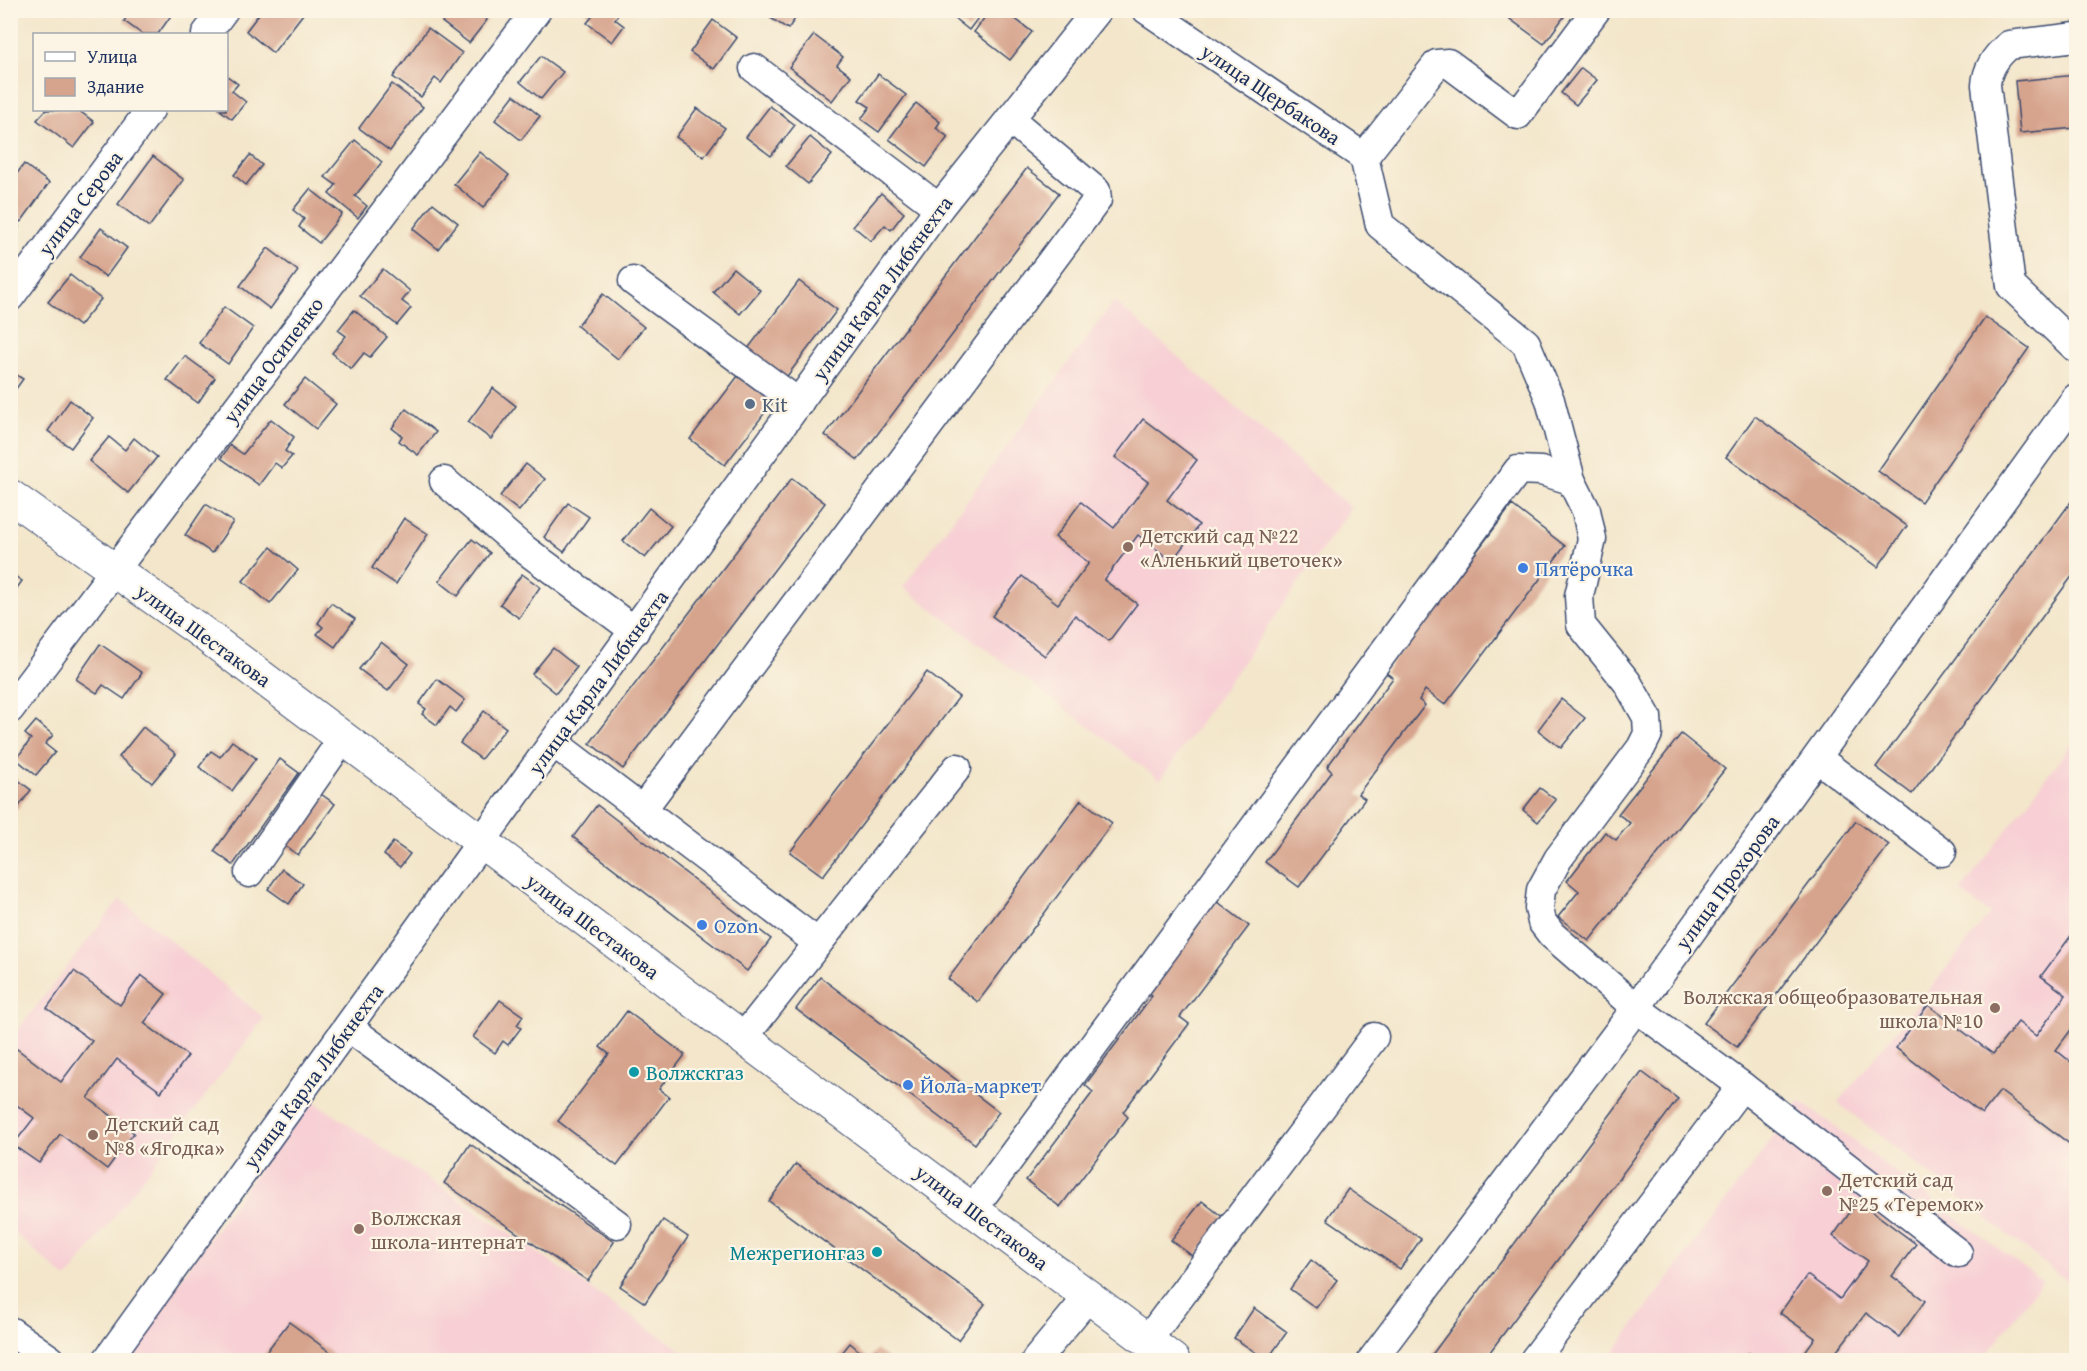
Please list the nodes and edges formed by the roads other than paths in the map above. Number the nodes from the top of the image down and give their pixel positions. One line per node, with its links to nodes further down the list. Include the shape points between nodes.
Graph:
1 (224, 10): 6 (street)
2 (537, 10): 21 (street, улица Осипенко)
3 (1097, 10): 10 (street, улица Карла Либкнехта)
4 (1147, 10): 11 (street, улица Щербакова)
5 (1596, 10): 11 (street, via 1518,115 1448,63 1437,64)
6 (207, 33)
7 (2076, 37): 15 (street, via 2009,45 1991,65 1986,85 2011,286)
8 (754, 68): 12 (street)
9 (149, 111): 14 (street, улица Серова)
10 (1010, 119): 12 (street, улица Карла Либкнехта); 28 (street, via 1096,191 1097,200)
11 (1364, 157): 18 (street, via 1380,225 1526,342 1550,400)
12 (939, 208): 17 (street, улица Карла Либкнехта)
13 (633, 281): 17 (street)
14 (10, 297)
15 (2076, 348)
16 (2076, 398): 26 (street, улица Прохорова)
17 (798, 403): 22 (street, улица Карла Либкнехта)
18 (1571, 480): 33 (street, via 1586,510 1592,539 1579,596 1581,625 1627,682 1647,717 1648,734 1558,859 1541,890 1539,908 1542,922 1552,935); 38 (street, via 1541,471 1518,470)
19 (444, 481): 22 (street, via 520,546)
20 (10, 496): 21 (main road, улица Шестакова)
21 (115, 570): 23 (street, улица Осипенко); 24 (main road, улица Шестакова)
22 (635, 631): 25 (street, улица Карла Либкнехта)
23 (10, 709)
24 (343, 738): 29 (main road, улица Шестакова); 31 (street)
25 (554, 743): 28 (street); 29 (street, улица Карла Либкнехта)
26 (1817, 758): 30 (street); 33 (street, улица Прохорова)
27 (957, 768): 32 (street)
28 (642, 810): 32 (street)
29 (482, 843): 34 (street, улица Карла Либкнехта); 36 (main road, улица Шестакова)
30 (1942, 852)
31 (249, 873)
32 (818, 944): 36 (street)
33 (1636, 1008): 37 (street); 48 (street, улица Прохорова)
34 (348, 1028): 39 (street); 45 (street, улица Карла Либкнехта)
35 (1374, 1037): 43 (street)
36 (743, 1038): 38 (main road, улица Шестакова)
37 (1742, 1086): 40 (street); 49 (street)
38 (972, 1210): 41 (main road, улица Шестакова)
39 (617, 1224)
40 (1958, 1253)
41 (1088, 1297): 43 (main road, улица Шестакова); 46 (street)
42 (10, 1331): 44 (street)
43 (1146, 1341): 47 (main road, улица Шестакова)
44 (51, 1360)
45 (107, 1360)
46 (1036, 1360)
47 (1173, 1360)
48 (1372, 1360)
49 (1534, 1360)

